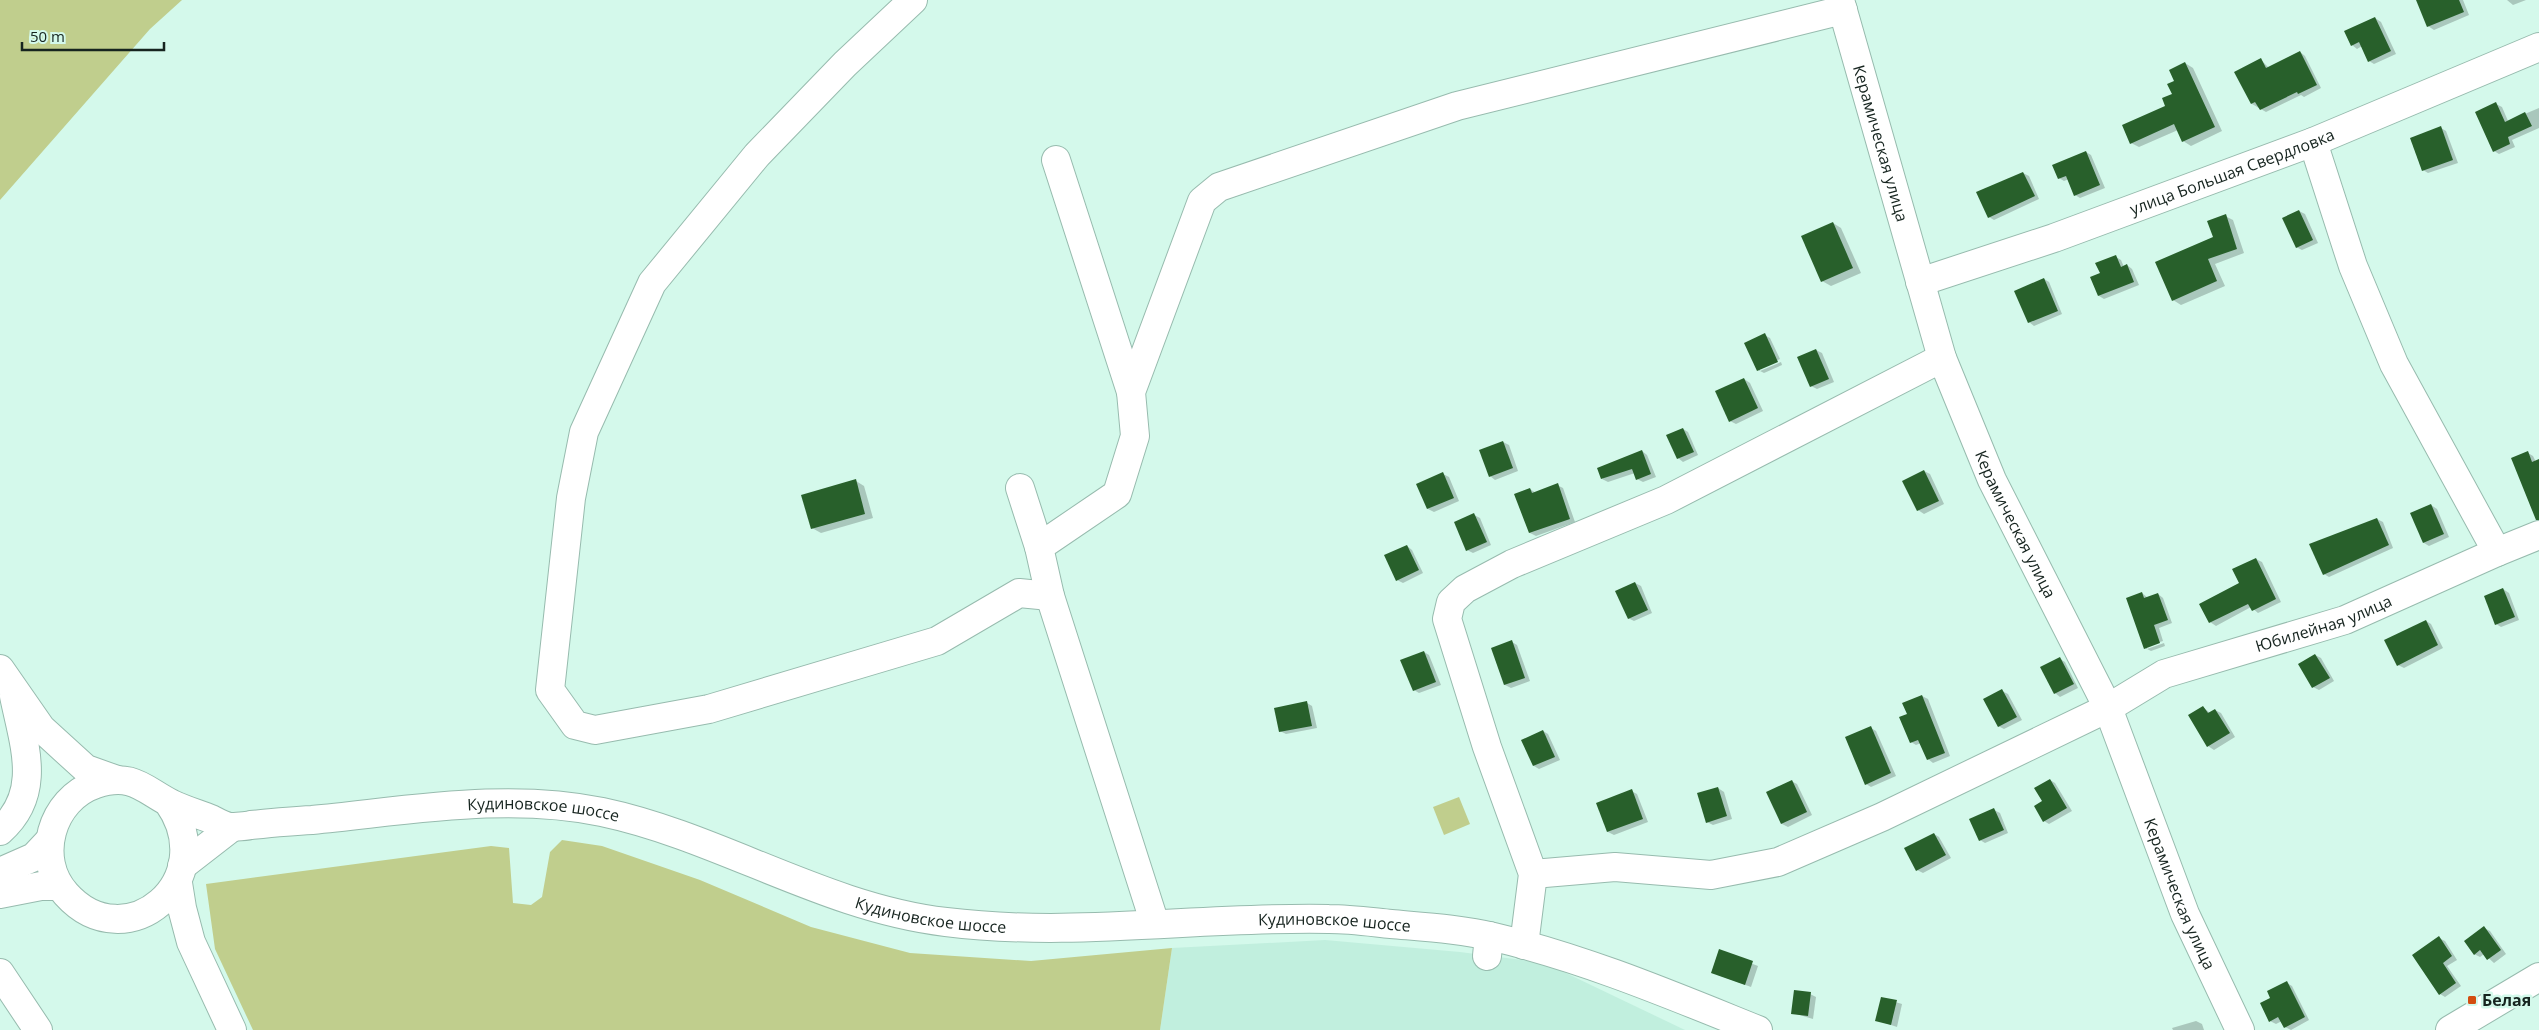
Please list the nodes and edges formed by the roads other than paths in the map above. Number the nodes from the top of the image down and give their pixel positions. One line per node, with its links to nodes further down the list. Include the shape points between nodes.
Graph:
1 (913, 0): 13 (main road, via 844,64 757,155 652,283 584,432 570,498 550,690 575,725 595,730 709,709 937,641 1019,593)
2 (1842, 5): 6 (main road, Керамическая улица); 8 (main road, via 1456,106 1219,187 1202,201)
3 (2539, 47): 4 (main road, улица Большая Свердловка)
4 (2313, 142): 6 (main road, улица Большая Свердловка, via 2054,238); 12 (main road, via 2353,266 2394,364)
5 (1056, 160): 8 (main road)
6 (1920, 282): 7 (main road, Керамическая улица)
7 (1942, 358): 15 (main road, Керамическая улица, via 1992,480); 23 (main road, via 1666,500 1512,564 1465,589 1451,602 1447,619 1487,747)
8 (1131, 392): 11 (main road, via 1135,436 1117,494)
9 (1020, 488): 11 (main road)
10 (2539, 535): 12 (main road, Юбилейная улица)
11 (1039, 547): 13 (main road)
12 (2496, 552): 15 (main road, Юбилейная улица, via 2345,620 2164,674)
13 (1050, 596): 26 (main road)
14 (6, 678): 16 (main road, via 41,728 86,769); 19 (main road, via 27,765 25,798 13,819)
15 (2108, 708): 23 (main road, Юбилейная улица, via 1882,817 1778,862 1711,875 1615,867); 34 (main road, Керамическая улица, via 2185,914)
16 (117, 780): 17 (main road, Кудиновское шоссе, via 153,790); 20 (main road, Кудиновское шоссе, via 97,783 65,805)
17 (168, 802): 18 (main road, Кудиновское шоссе); 22 (main road, Кудиновское шоссе, via 179,818 185,836)
18 (232, 828): 22 (main road, Кудиновское шоссе); 26 (main road, Кудиновское шоссе, via 447,807 549,804 602,812 646,824 708,844 848,901 894,914 1025,929)
19 (0, 831)
20 (49, 841): 21 (main road, Кудиновское шоссе, via 34,857); 24 (main road, Кудиновское шоссе, via 50,864)
21 (0, 872)
22 (180, 874): 24 (main road, Кудиновское шоссе, via 169,896 157,906 128,918 96,915 82,908); 32 (main road, via 182,908 191,942)
23 (1533, 874): 27 (main road)
24 (59, 886): 25 (main road)
25 (0, 894)
26 (1155, 924): 27 (main road, Кудиновское шоссе, via 1334,919 1426,927 1488,946)
27 (1524, 945): 30 (main road, Кудиновское шоссе, via 1642,982)
28 (0, 973): 31 (main road)
29 (2539, 977): 35 (main road)
30 (1711, 1021): 33 (main road, Кудиновское шоссе)
31 (38, 1030)
32 (232, 1030)
33 (1758, 1030)
34 (2240, 1030)
35 (2450, 1030)

